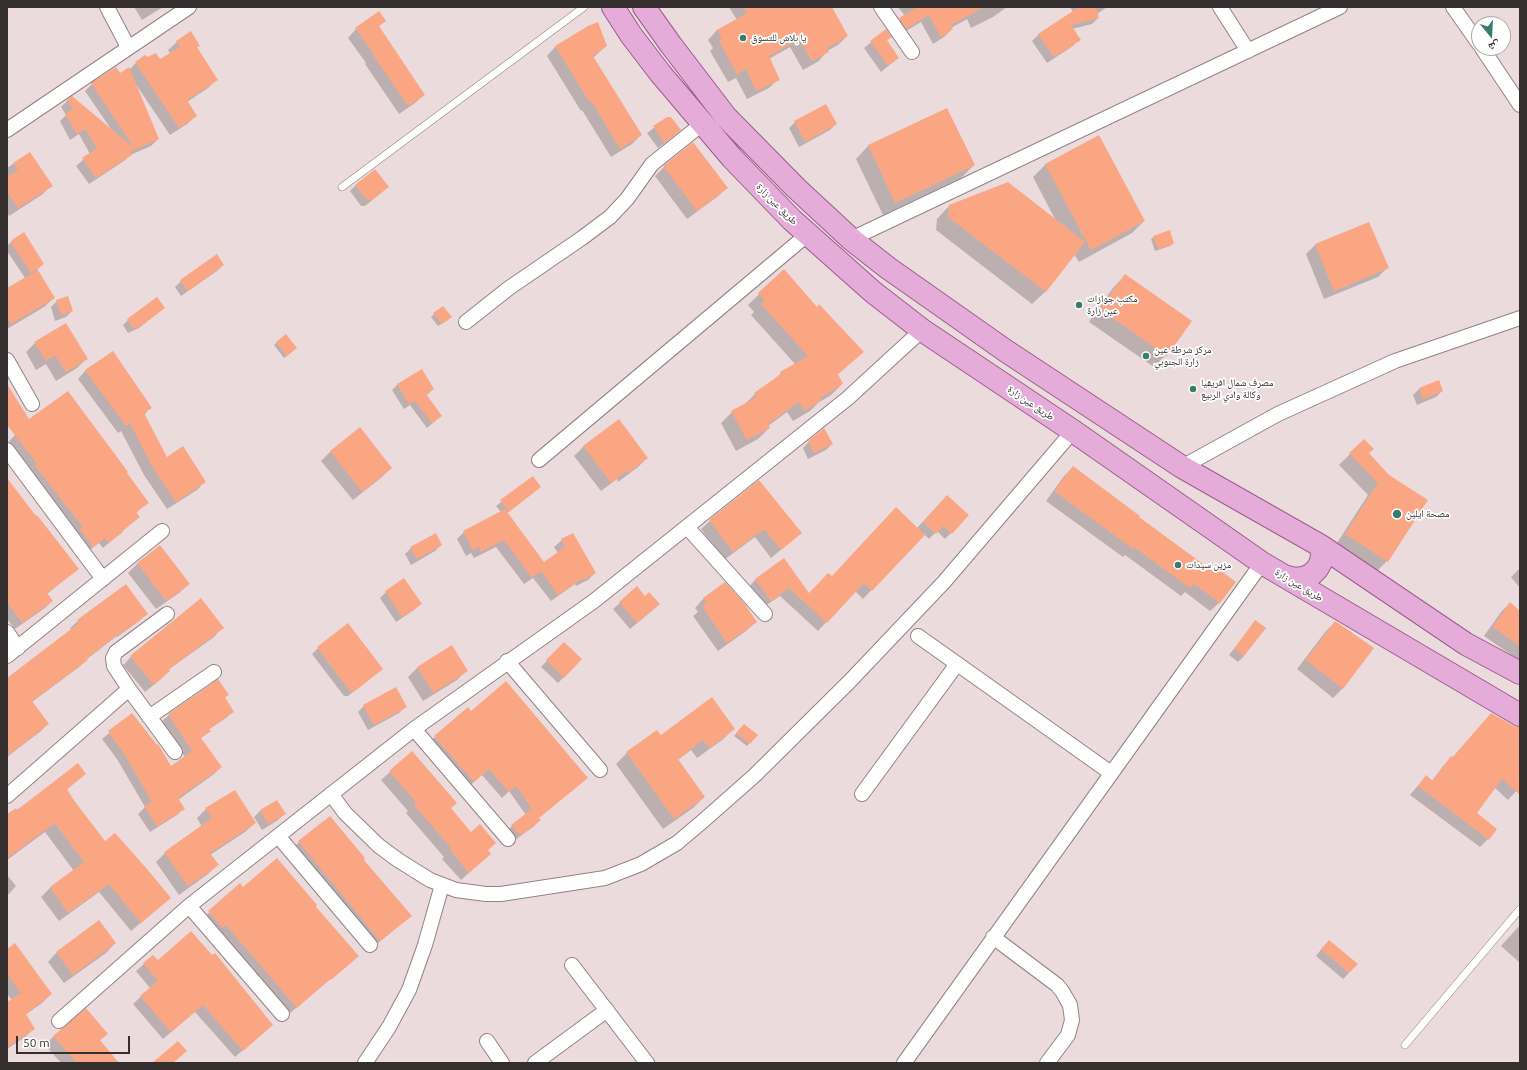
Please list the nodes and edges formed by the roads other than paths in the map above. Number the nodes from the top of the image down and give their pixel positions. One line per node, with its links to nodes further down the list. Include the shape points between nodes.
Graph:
1 (107, 7): 11 (street)
2 (189, 7): 11 (street)
3 (584, 7): 18 (lane)
4 (613, 7): 16 (main road, طريق عين زارة, via 631,35)
5 (644, 7): 20 (main road, via 726,117)
6 (881, 7): 13 (street)
7 (1220, 7): 12 (street)
8 (1340, 7): 12 (street)
9 (1453, 7): 10 (street)
10 (1471, 33)
11 (128, 47): 17 (street)
12 (1248, 51): 20 (street)
13 (912, 52)
14 (1487, 56): 15 (street)
15 (1520, 105)
16 (702, 124): 19 (main road, طريق عين زارة); 22 (street, via 652,164 627,200 610,217 509,288)
17 (7, 130)
18 (342, 187)
19 (808, 234): 23 (main road, طريق عين زارة, via 873,292); 28 (street)
20 (851, 239): 29 (main road, via 928,298)
21 (1520, 318): 29 (street, via 1394,361 1278,414)
22 (466, 322)
23 (922, 330): 26 (main road, طريق عين زارة); 30 (street, via 848,398)
24 (7, 360): 25 (street)
25 (32, 404)
26 (1073, 431): 33 (main road, طريق عين زارة); 58 (street, via 949,576 856,675 754,776 677,843 641,864 605,878 501,894 471,893)
27 (7, 450): 35 (street)
28 (539, 460)
29 (1182, 467): 32 (main road)
30 (686, 527): 37 (street); 42 (street, via 594,601)
31 (162, 531): 35 (street)
32 (1321, 546): 34 (main road, via 1321,562 1311,575 1303,578); 45 (main road, via 1466,644)
33 (1262, 563): 34 (main road, طريق عين زارة); 52 (street)
34 (1287, 577): 47 (main road, طريق عين زارة)
35 (104, 579): 40 (street)
36 (167, 614): 46 (street, via 116,652 113,658 114,666)
37 (765, 614)
38 (7, 632): 40 (street)
39 (918, 636): 43 (street)
40 (18, 648): 41 (street)
41 (7, 656)
42 (507, 661): 49 (street); 51 (street)
43 (957, 664): 52 (street); 54 (street)
44 (214, 672): 48 (street)
45 (1520, 673)
46 (129, 689): 48 (street); 55 (street)
47 (1520, 715)
48 (148, 717): 50 (street)
49 (414, 729): 53 (street); 57 (street)
50 (175, 752)
51 (600, 770)
52 (1111, 773): 61 (street)
53 (331, 794): 56 (street); 58 (street, via 350,818 379,846)
54 (862, 794)
55 (7, 796)
56 (278, 836): 59 (street); 62 (street)
57 (508, 839)
58 (442, 885): 69 (street, via 409,990 390,1027)
59 (189, 906): 65 (street); 66 (street)
60 (1520, 909): 68 (lane)
61 (993, 937): 73 (street); 74 (street, via 1057,985 1067,997 1072,1020 1068,1035)
62 (370, 945)
63 (572, 965): 64 (street)
64 (607, 1010): 71 (street); 72 (street)
65 (282, 1014)
66 (59, 1021)
67 (488, 1041): 70 (street)
68 (1405, 1045)
69 (365, 1063)
70 (502, 1063)
71 (535, 1063)
72 (647, 1063)
73 (904, 1063)
74 (1047, 1063)

